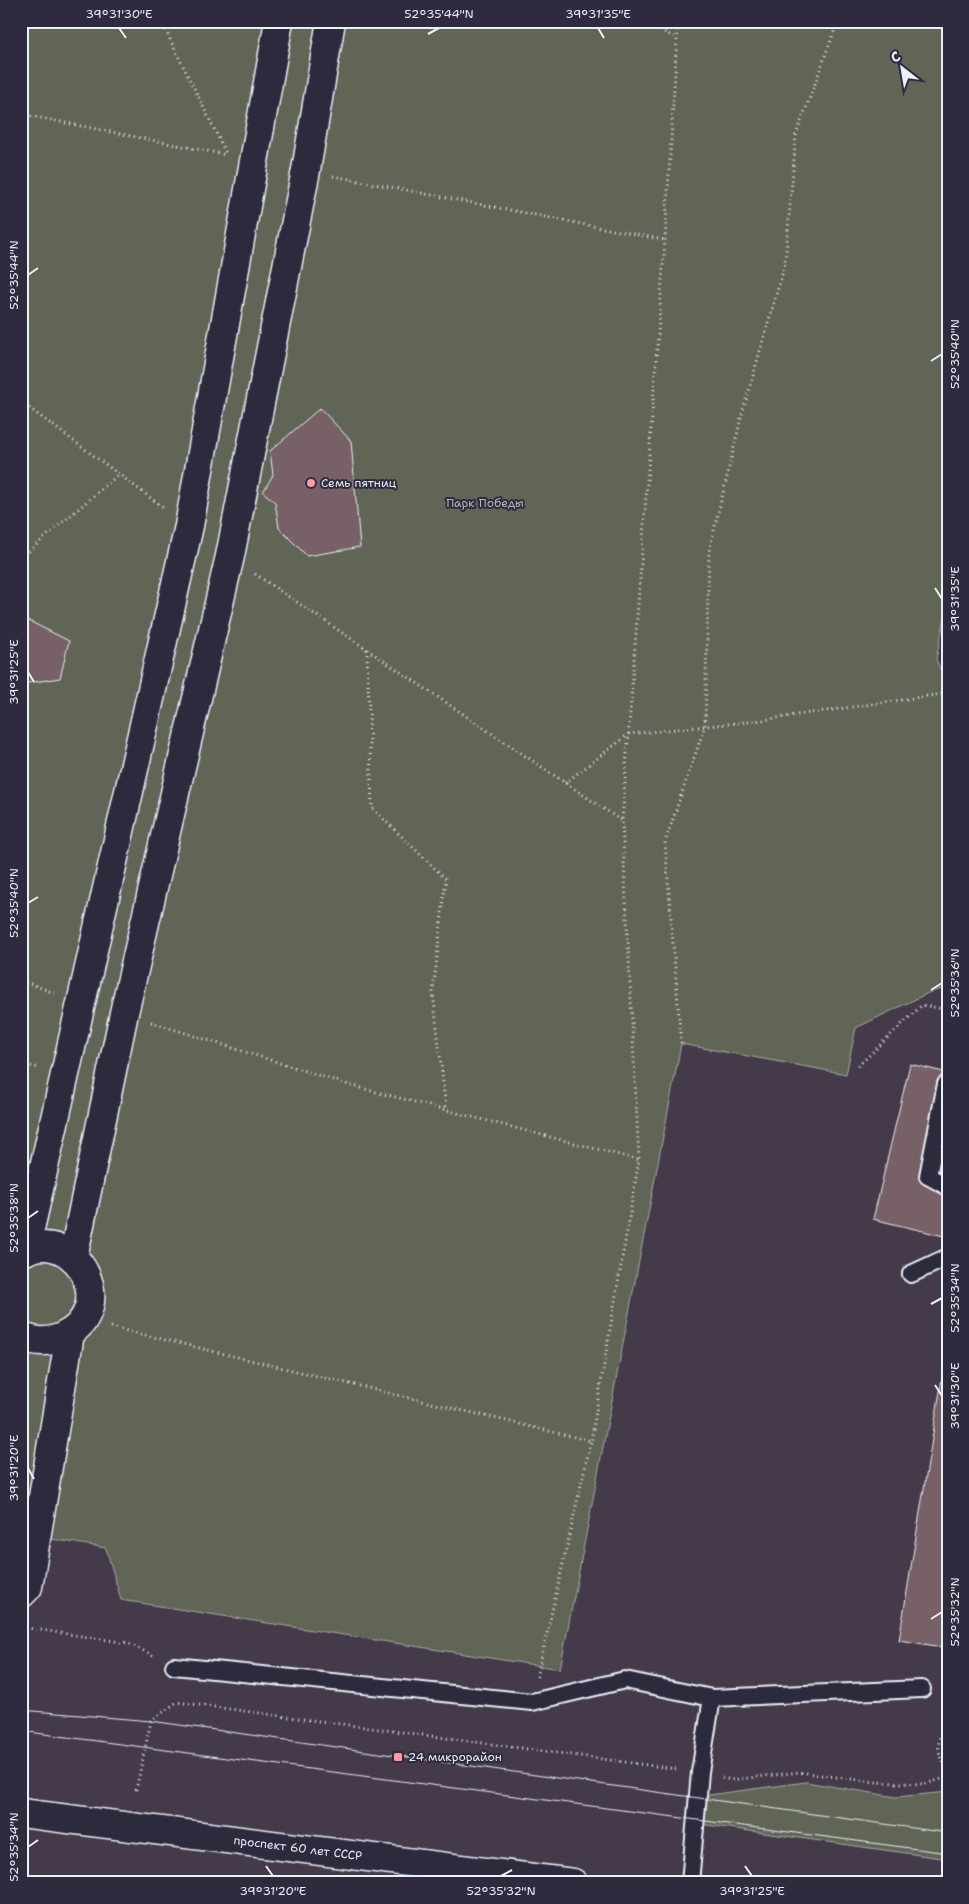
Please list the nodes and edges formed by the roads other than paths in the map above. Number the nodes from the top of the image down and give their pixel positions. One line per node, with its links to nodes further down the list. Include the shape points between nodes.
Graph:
1 (279, 21): 5 (street, via 189,526)
2 (332, 21): 7 (street, via 230,556 124,1014)
3 (946, 1084): 4 (lane, via 928,1176)
4 (948, 1187)
5 (23, 1252): 7 (street, via 41,1246 56,1248)
6 (948, 1257): 8 (lane)
7 (74, 1258): 9 (street, via 88,1278 91,1293 89,1308)
8 (911, 1274)
9 (70, 1334): 10 (street, via 38,1342); 11 (street, via 28,1588)
10 (21, 1336)
11 (21, 1594)
12 (174, 1666): 14 (lane, via 532,1702 625,1680)
13 (922, 1688): 14 (lane)
14 (712, 1698): 17 (lane, via 700,1772)
15 (21, 1813): 16 (street, проспект 60 лет СССР)
16 (573, 1883)
17 (690, 1883)

